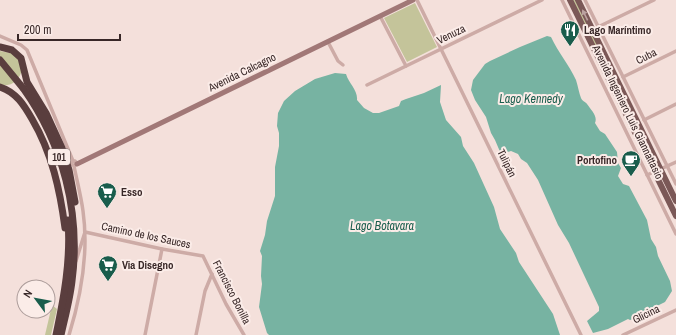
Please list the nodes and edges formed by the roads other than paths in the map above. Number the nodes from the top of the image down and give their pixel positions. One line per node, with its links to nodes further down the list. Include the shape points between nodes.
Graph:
1 (413, 0): 9 (street, Avenida Calcagno)
2 (417, 0): 15 (street, Tulipán)
3 (542, 0): 15 (street, Venuza)
4 (562, 0): 34 (street, Avenida Ingeniero Luis Giannattasio)
5 (570, 0): 33 (main road, Avenida Ingeniero Luis Giannattasio)
6 (578, 0): 32 (main road, Avenida Ingeniero Luis Giannattasio, one-way to 6)
7 (585, 0): 10 (street, Avenida Ingeniero Luis Giannattasio)
8 (654, 0): 10 (street)
9 (380, 16): 13 (street, Avenida Calcagno); 20 (street)
10 (598, 27): 23 (street, Avenida Ingeniero Luis Giannattasio)
11 (0, 36): 12 (street)
12 (15, 42): 16 (street); 30 (street, via 27,50)
13 (328, 42): 19 (street, via 338,61); 30 (street, Avenida Calcagno)
14 (1, 48): 16 (highway)
15 (442, 49): 20 (street, Venuza); 52 (street, Tulipán)
16 (12, 50): 22 (highway, via 21,58)
17 (676, 50): 23 (street, Cuba)
18 (0, 60): 26 (highway, 101, bridge)
19 (343, 65)
20 (406, 66): 24 (street, Venuza)
21 (0, 67): 26 (highway, 101)
22 (24, 70): 25 (highway, via 17,83); 43 (highway, via 27,82 53,127 69,170 76,208)
23 (623, 77): 28 (street, Avenida Ingeniero Luis Giannattasio)
24 (367, 86)
25 (1, 88): 40 (highway, via 18,97 28,111 48,152 58,185)
26 (21, 90): 40 (highway, 101, via 40,123 58,168 68,217); 43 (highway, 101, via 37,109 64,171 73,217)
27 (676, 104): 28 (street)
28 (644, 120): 31 (street, Avenida Ingeniero Luis Giannattasio)
29 (676, 162): 31 (street)
30 (76, 163): 38 (street)
31 (668, 166): 32 (street); 35 (street, Avenida Ingeniero Luis Giannattasio)
32 (661, 169): 33 (street); 36 (main road, Avenida Ingeniero Luis Giannattasio)
33 (655, 172): 34 (street); 37 (main road, Avenida Ingeniero Luis Giannattasio)
34 (648, 175): 39 (street, Avenida Ingeniero Luis Giannattasio)
35 (676, 184)
36 (676, 201)
37 (676, 216)
38 (85, 232): 41 (street, Camino de los Sauces); 43 (street); 48 (street, via 80,292)
39 (676, 234)
40 (69, 248): 46 (highway, 101, via 66,283)
41 (162, 249): 42 (street, Camino de los Sauces); 49 (street)
42 (204, 256): 44 (street, Francisco Bonilla)
43 (75, 265): 47 (highway, 101)
44 (212, 274): 50 (street, via 205,291); 51 (street, Francisco Bonilla)
45 (676, 310): 53 (street, Glicina)
46 (56, 335)
47 (61, 335)
48 (68, 335)
49 (145, 335)
50 (196, 335)
51 (244, 335)
52 (581, 335)
53 (623, 335)

